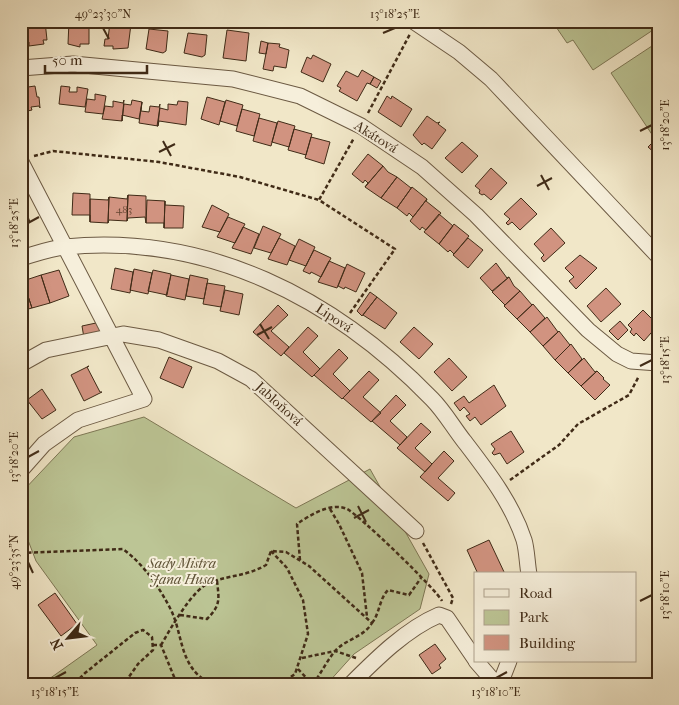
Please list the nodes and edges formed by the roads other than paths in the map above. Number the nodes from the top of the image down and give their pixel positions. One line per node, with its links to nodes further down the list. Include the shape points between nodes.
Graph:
1 (412, 27): 5 (street, via 459,52 492,79)
2 (21, 68): 8 (street, Akátová, via 73,64 233,79 300,96 361,126 422,167 476,215 588,330 617,354 632,361)
3 (25, 159): 4 (street)
4 (64, 247): 6 (street, Lipová); 7 (street); 12 (street, Lipová, via 156,248 230,264 344,322 433,400 498,488 524,542)
5 (658, 256)
6 (21, 258)
7 (110, 336): 9 (street, Jabloňová, via 46,350); 10 (street, via 144,399 78,420 44,444); 11 (street, Jabloňová, via 123,334 158,340 218,362 251,379)
8 (658, 363)
9 (21, 364)
10 (21, 470)
11 (416, 531)
12 (529, 572)
13 (474, 657): 16 (street, via 449,621 439,615 372,664)
14 (478, 662): 17 (street)
15 (509, 662): 18 (street)
16 (352, 684)
17 (496, 684)
18 (500, 684)

